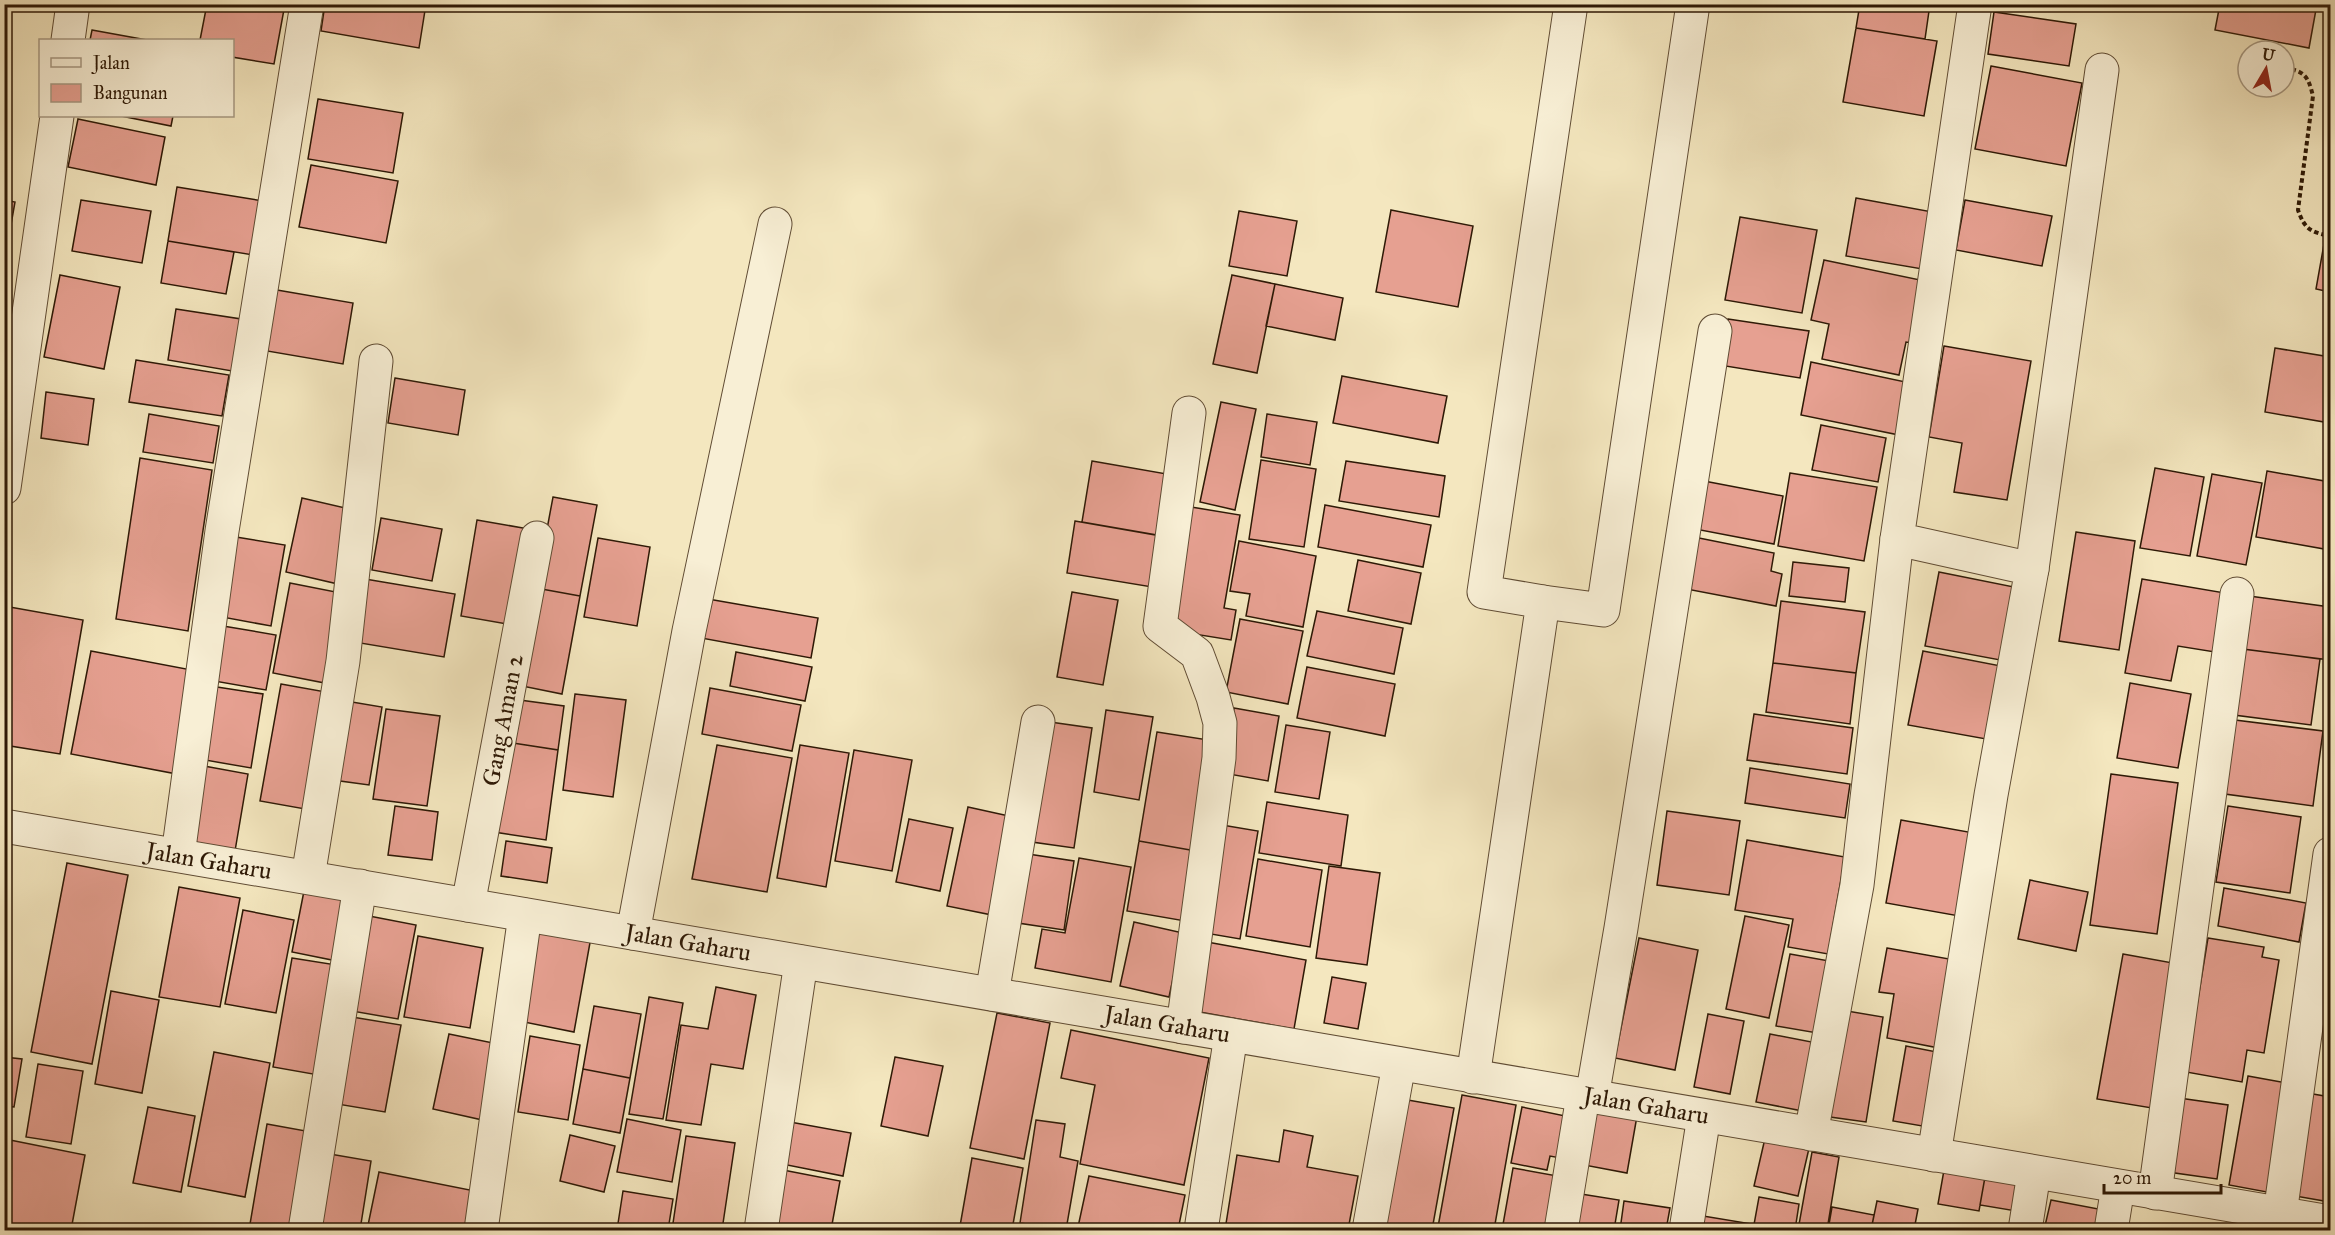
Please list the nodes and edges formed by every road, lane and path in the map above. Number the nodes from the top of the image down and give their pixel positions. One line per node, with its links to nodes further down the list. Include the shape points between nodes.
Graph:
1 (73, 4): 6 (street)
2 (307, 4): 24 (street, via 222,531)
3 (1571, 4): 20 (street, via 1484,592)
4 (1693, 4): 20 (street, via 1603,610)
5 (1976, 4): 17 (street)
6 (68, 39)
7 (2103, 70): 18 (street)
8 (2296, 70): 11 (path, via 2309,81 2313,96 2298,210 2302,223 2313,232)
9 (57, 117): 15 (street)
10 (775, 224): 29 (street, via 689,631)
11 (2331, 236)
12 (1715, 331): 36 (street, via 1621,928)
13 (376, 361): 25 (street, via 343,661)
14 (1189, 413): 32 (street, via 1160,626 1197,654 1220,723 1219,758)
15 (4, 488)
16 (537, 538): 27 (street, Gang Aman 2)
17 (1897, 539): 18 (street); 38 (street, via 1857,885)
18 (2032, 569): 39 (street, via 1991,795)
19 (2237, 594): 42 (street)
20 (1544, 602): 35 (street)
21 (1038, 722): 31 (street)
22 (4, 826): 24 (street, Jalan Gaharu)
23 (2331, 854): 43 (street)
24 (178, 855): 25 (street, Jalan Gaharu)
25 (308, 877): 26 (street, Jalan Gaharu)
26 (360, 886): 27 (street, Jalan Gaharu); 46 (street)
27 (468, 905): 28 (street, Jalan Gaharu)
28 (525, 915): 29 (street, Jalan Gaharu); 47 (street)
29 (633, 933): 30 (street, Jalan Gaharu)
30 (801, 962): 31 (street, Jalan Gaharu); 48 (street)
31 (992, 994): 32 (street, Jalan Gaharu)
32 (1183, 1027): 33 (street, Jalan Gaharu)
33 (1231, 1035): 34 (street, Jalan Gaharu); 49 (street)
34 (1399, 1064): 35 (street, Jalan Gaharu); 50 (street)
35 (1473, 1077): 36 (street, Jalan Gaharu)
36 (1588, 1096): 37 (street, Jalan Gaharu); 51 (street)
37 (1704, 1116): 38 (street, Jalan Gaharu); 52 (street)
38 (1811, 1134): 39 (street, Jalan Gaharu)
39 (1934, 1155): 40 (street, Jalan Gaharu)
40 (2034, 1173): 41 (street, Jalan Gaharu); 53 (street)
41 (2118, 1187): 42 (street, Jalan Gaharu); 54 (street)
42 (2155, 1193): 44 (street, Jalan Gaharu)
43 (2280, 1214): 44 (street, Jalan Gaharu); 45 (street, Jalan Gaharu)
44 (2234, 1219)
45 (2331, 1222)
46 (305, 1230)
47 (481, 1230)
48 (761, 1230)
49 (1201, 1230)
50 (1369, 1230)
51 (1561, 1230)
52 (1686, 1230)
53 (2025, 1230)
54 (2111, 1230)

